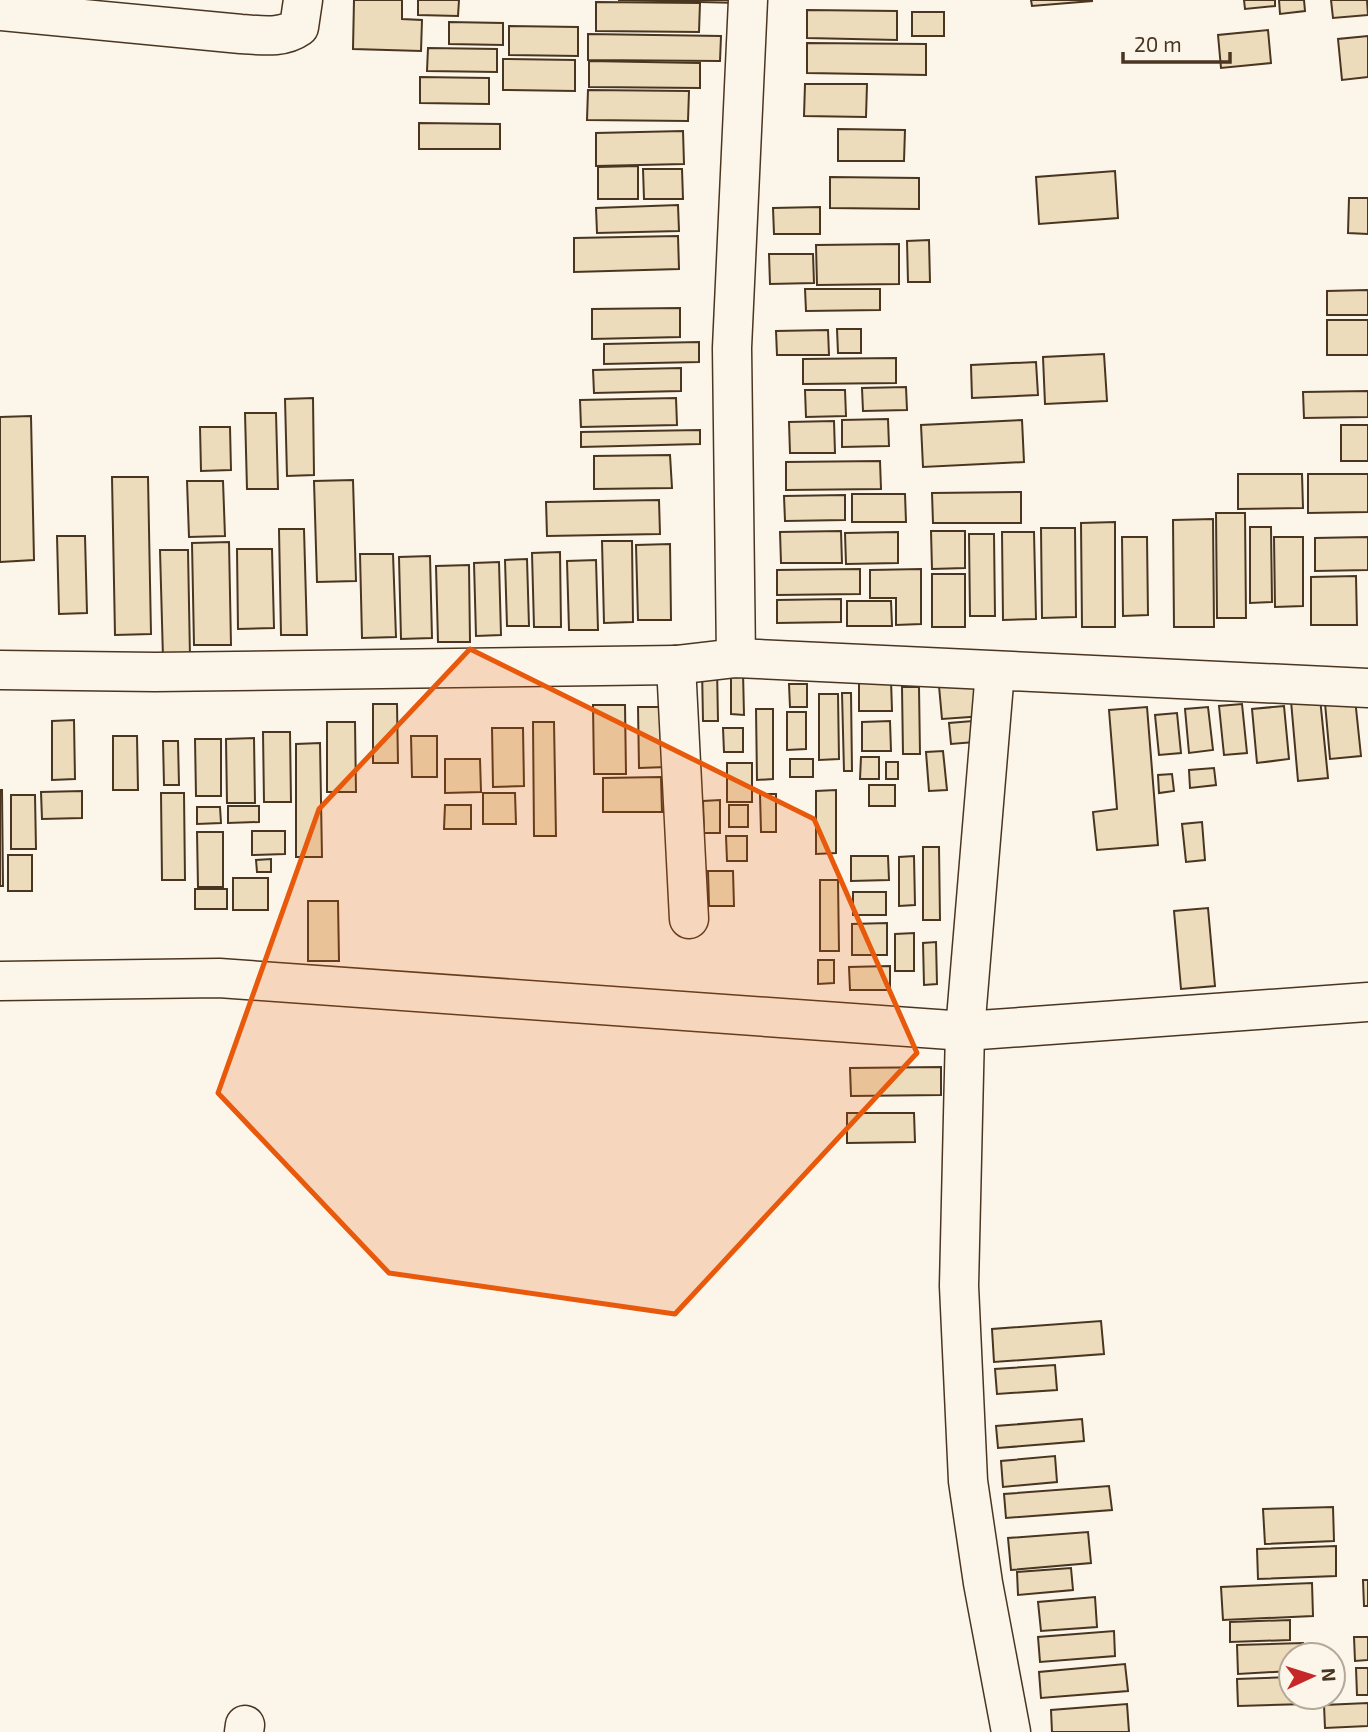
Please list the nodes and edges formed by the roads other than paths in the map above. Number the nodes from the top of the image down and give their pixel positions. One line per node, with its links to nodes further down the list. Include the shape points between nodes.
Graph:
1 (303, 0): 3 (street, via 299,27 276,35)
2 (748, 0): 4 (street, via 732,348)
3 (0, 11)
4 (736, 658): 5 (street); 7 (street)
5 (676, 665): 6 (street); 9 (street)
6 (0, 670)
7 (995, 671): 8 (street); 12 (street)
8 (1368, 688)
9 (689, 919)
10 (0, 981): 12 (street, via 219,978)
11 (1368, 1002): 12 (street)
12 (965, 1031): 13 (street, via 960,1286 968,1481)
13 (1011, 1732)

